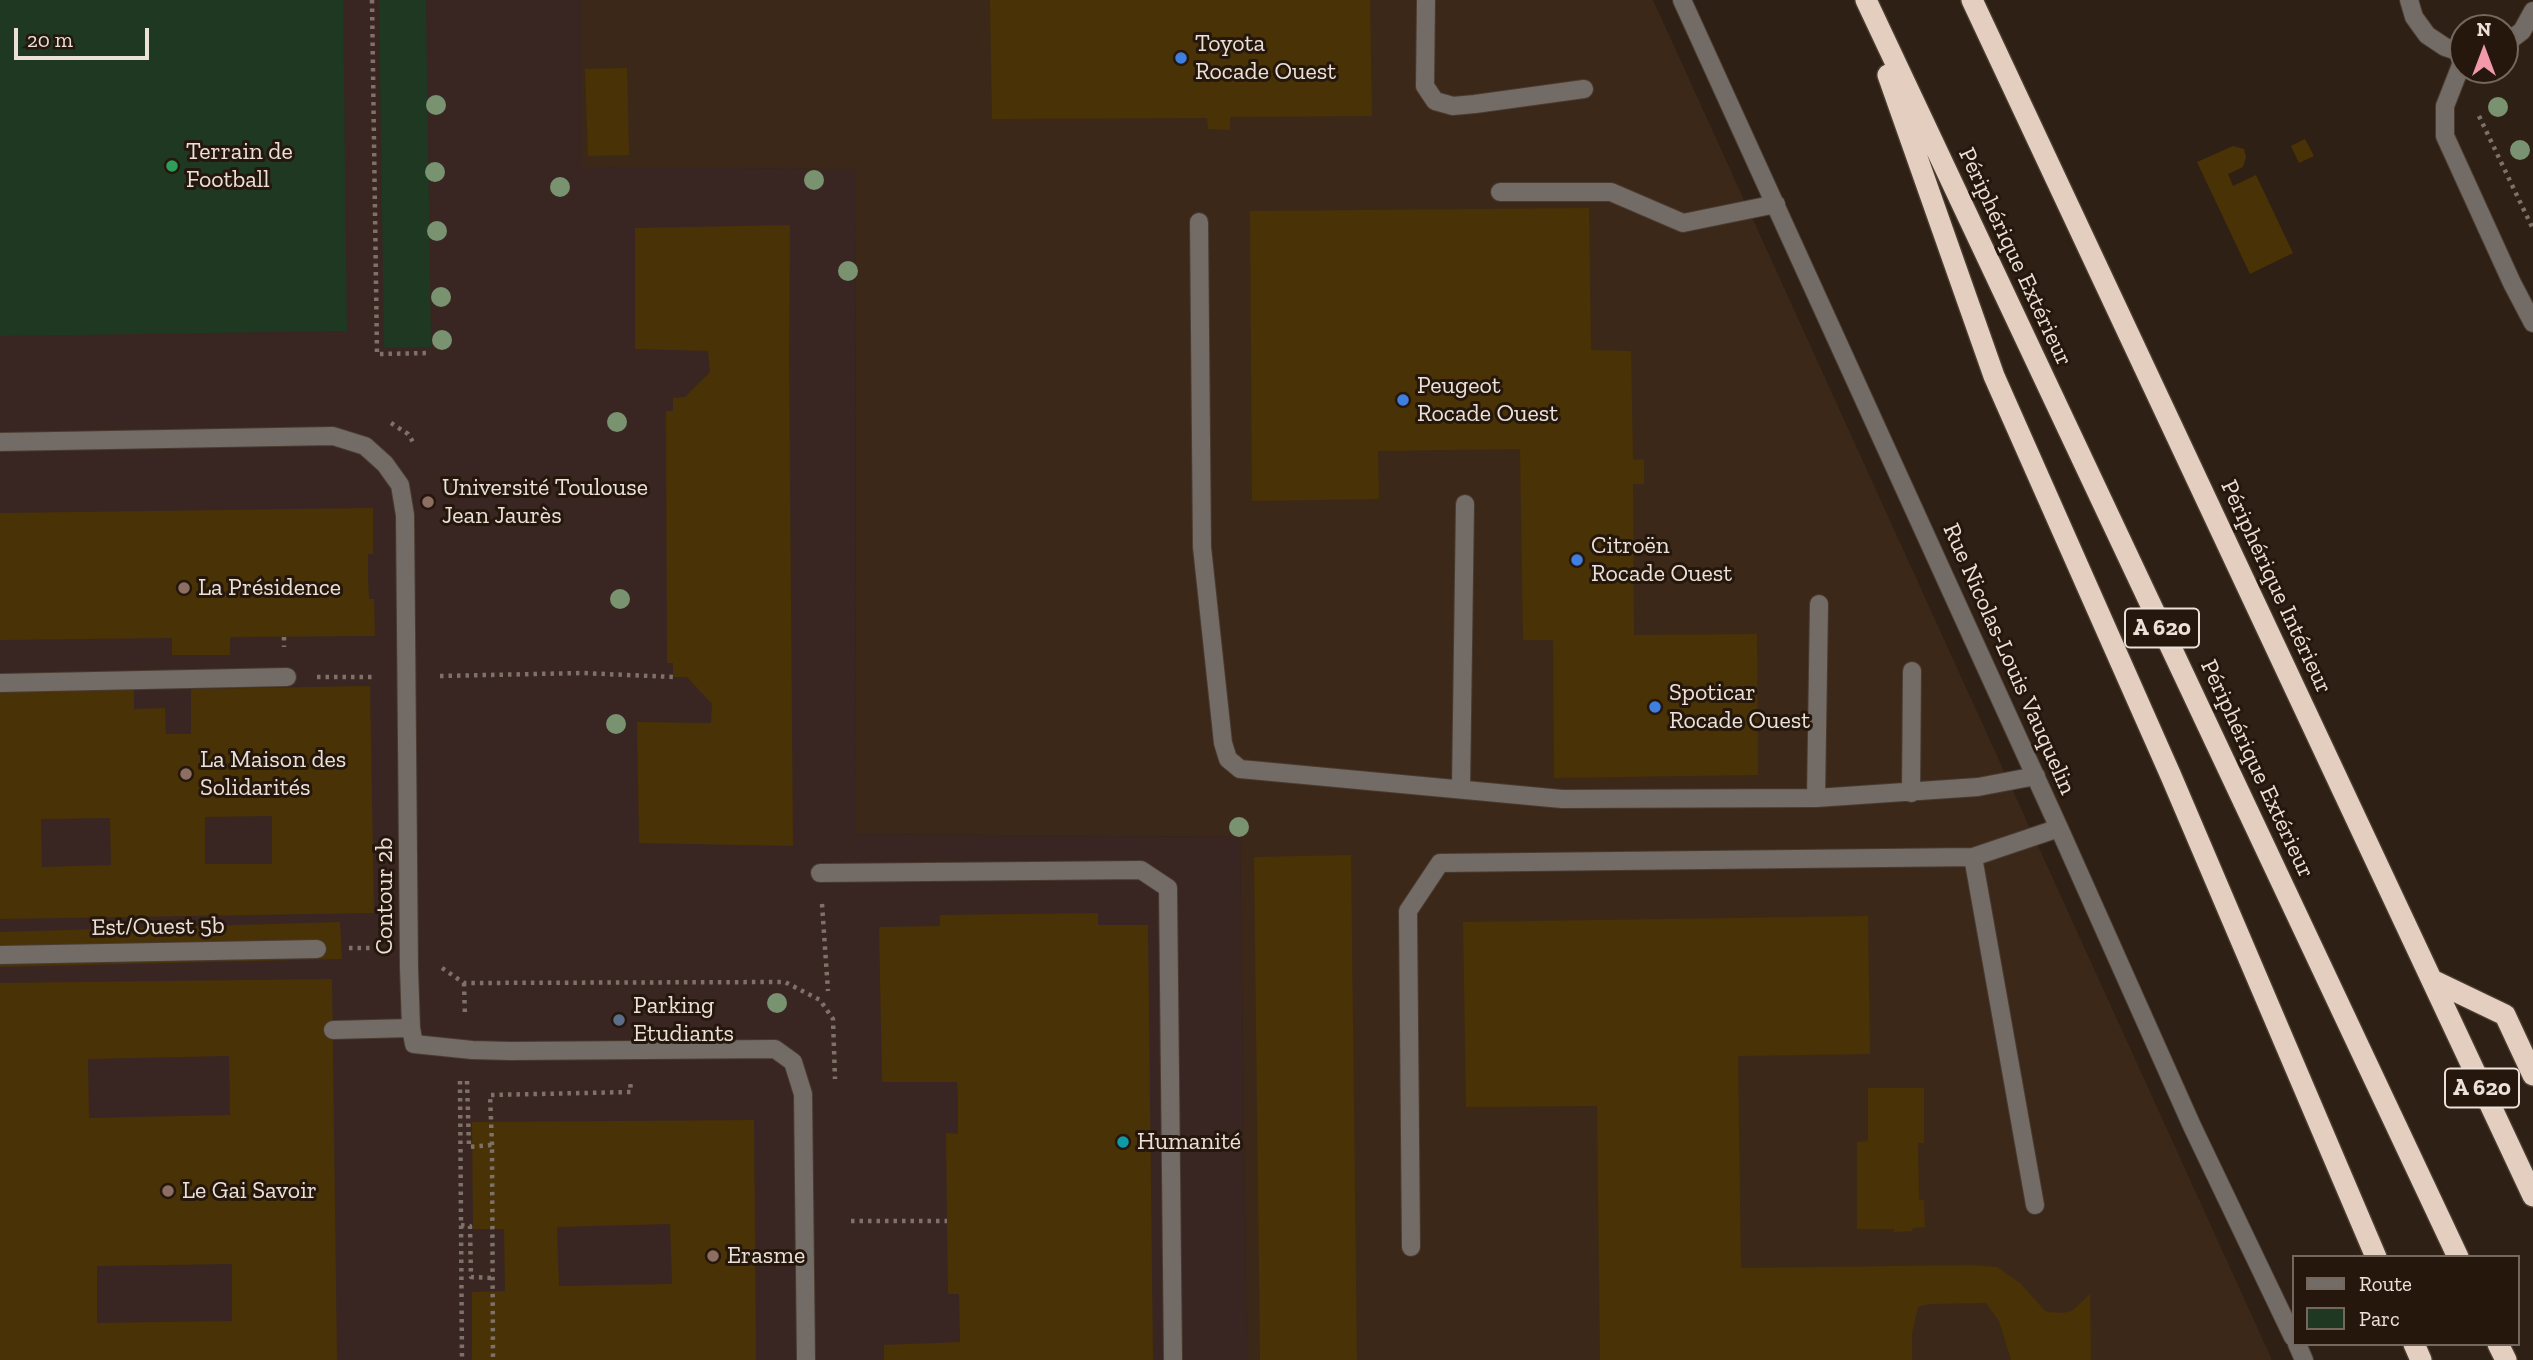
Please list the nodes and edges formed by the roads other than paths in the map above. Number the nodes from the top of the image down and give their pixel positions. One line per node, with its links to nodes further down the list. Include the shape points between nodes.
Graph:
1 (1426, 0): 10 (street, via 1425,86 1435,101 1453,106)
2 (1682, 0): 12 (street, Rue Nicolas-Louis Vauquelin)
3 (1864, 0): 37 (highway, via 1994,376); 38 (highway, Périphérique Extérieur / A 620)
4 (1972, 0): 30 (highway, Périphérique Intérieur / A 620)
5 (2409, 0): 8 (street, via 2427,35)
6 (2533, 11): 7 (street)
7 (2519, 33)
8 (2449, 48)
9 (2454, 84): 14 (street, via 2445,106 2445,136)
10 (1584, 89)
11 (1500, 192): 12 (street, via 1611,192 1683,223)
12 (1776, 204): 21 (street, Rue Nicolas-Louis Vauquelin)
13 (1199, 222): 22 (street, via 1202,547 1228,759 1240,769 1259,772)
14 (2533, 323)
15 (0, 442): 31 (street, Contour 2b, via 333,436 365,446 386,464 400,485 405,515)
16 (1465, 504): 22 (street)
17 (1819, 604): 24 (street)
18 (1912, 671): 23 (street)
19 (287, 677): 20 (street, via 201,684)
20 (0, 683)
21 (2036, 776): 23 (street); 25 (street, Rue Nicolas-Louis Vauquelin)
22 (1461, 788): 24 (street, via 1562,799)
23 (1911, 793): 24 (street)
24 (1816, 798)
25 (2059, 828): 26 (street); 39 (street, Rue Nicolas-Louis Vauquelin, via 2192,1126)
26 (1973, 857): 35 (street); 36 (street, via 1440,863 1408,911)
27 (820, 873): 41 (street, via 1141,870 1167,888)
28 (317, 948): 29 (street, Est/Ouest 5b)
29 (0, 955)
30 (2432, 980): 33 (highway, via 2505,1016); 34 (highway, Périphérique Intérieur / A 620)
31 (411, 1028): 32 (street); 40 (street, via 414,1044 472,1050 775,1049 793,1062 803,1094)
32 (333, 1030)
33 (2533, 1075)
34 (2533, 1196)
35 (2035, 1205)
36 (1411, 1247)
37 (2375, 1255)
38 (2457, 1255)
39 (2292, 1335)
40 (806, 1360)
41 (1173, 1360)

